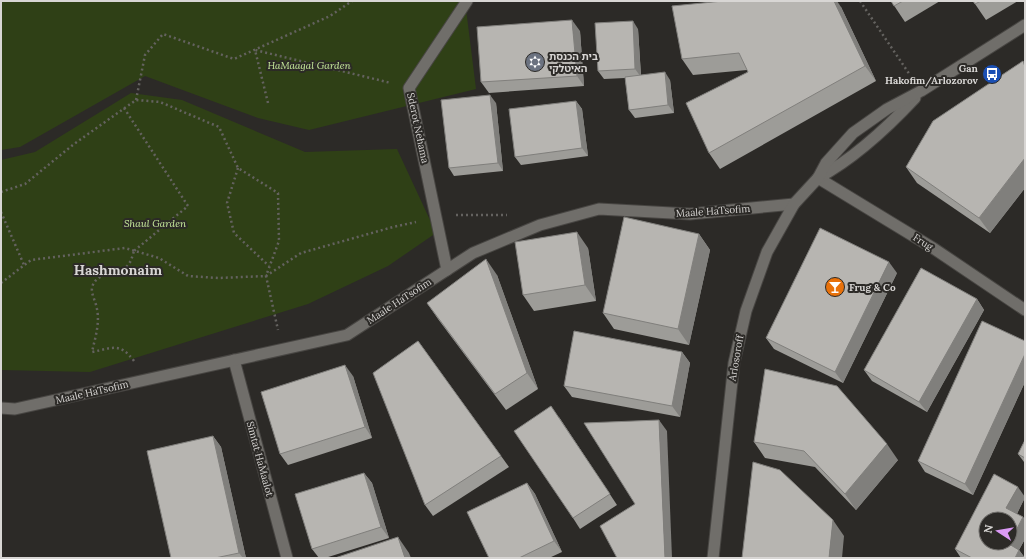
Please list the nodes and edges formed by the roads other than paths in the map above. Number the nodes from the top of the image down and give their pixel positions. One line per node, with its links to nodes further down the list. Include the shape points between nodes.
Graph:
1 (467, 1): 6 (street, Sderot Nehama, via 409,88)
2 (1025, 25): 3 (street, Arlosoroff)
3 (921, 91): 4 (street, Arlosoroff, via 894,120 866,144); 4 (street, Arlosoroff, via 887,109 853,133 826,163)
4 (818, 178): 5 (street, Arlosoroff); 7 (street, Frug, via 933,248)
5 (794, 204): 6 (street, Maale HaTsofim, via 690,214 598,209 540,225 473,253); 11 (street, Arlosoroff, via 767,252 746,311 735,356)
6 (447, 270): 8 (street, Maale HaTsofim, via 347,335)
7 (1025, 310)
8 (234, 360): 9 (street, Maale HaTsofim, via 15,409); 10 (street, Simtat HaMaalot)
9 (1, 408)
10 (287, 558)
11 (713, 558)

